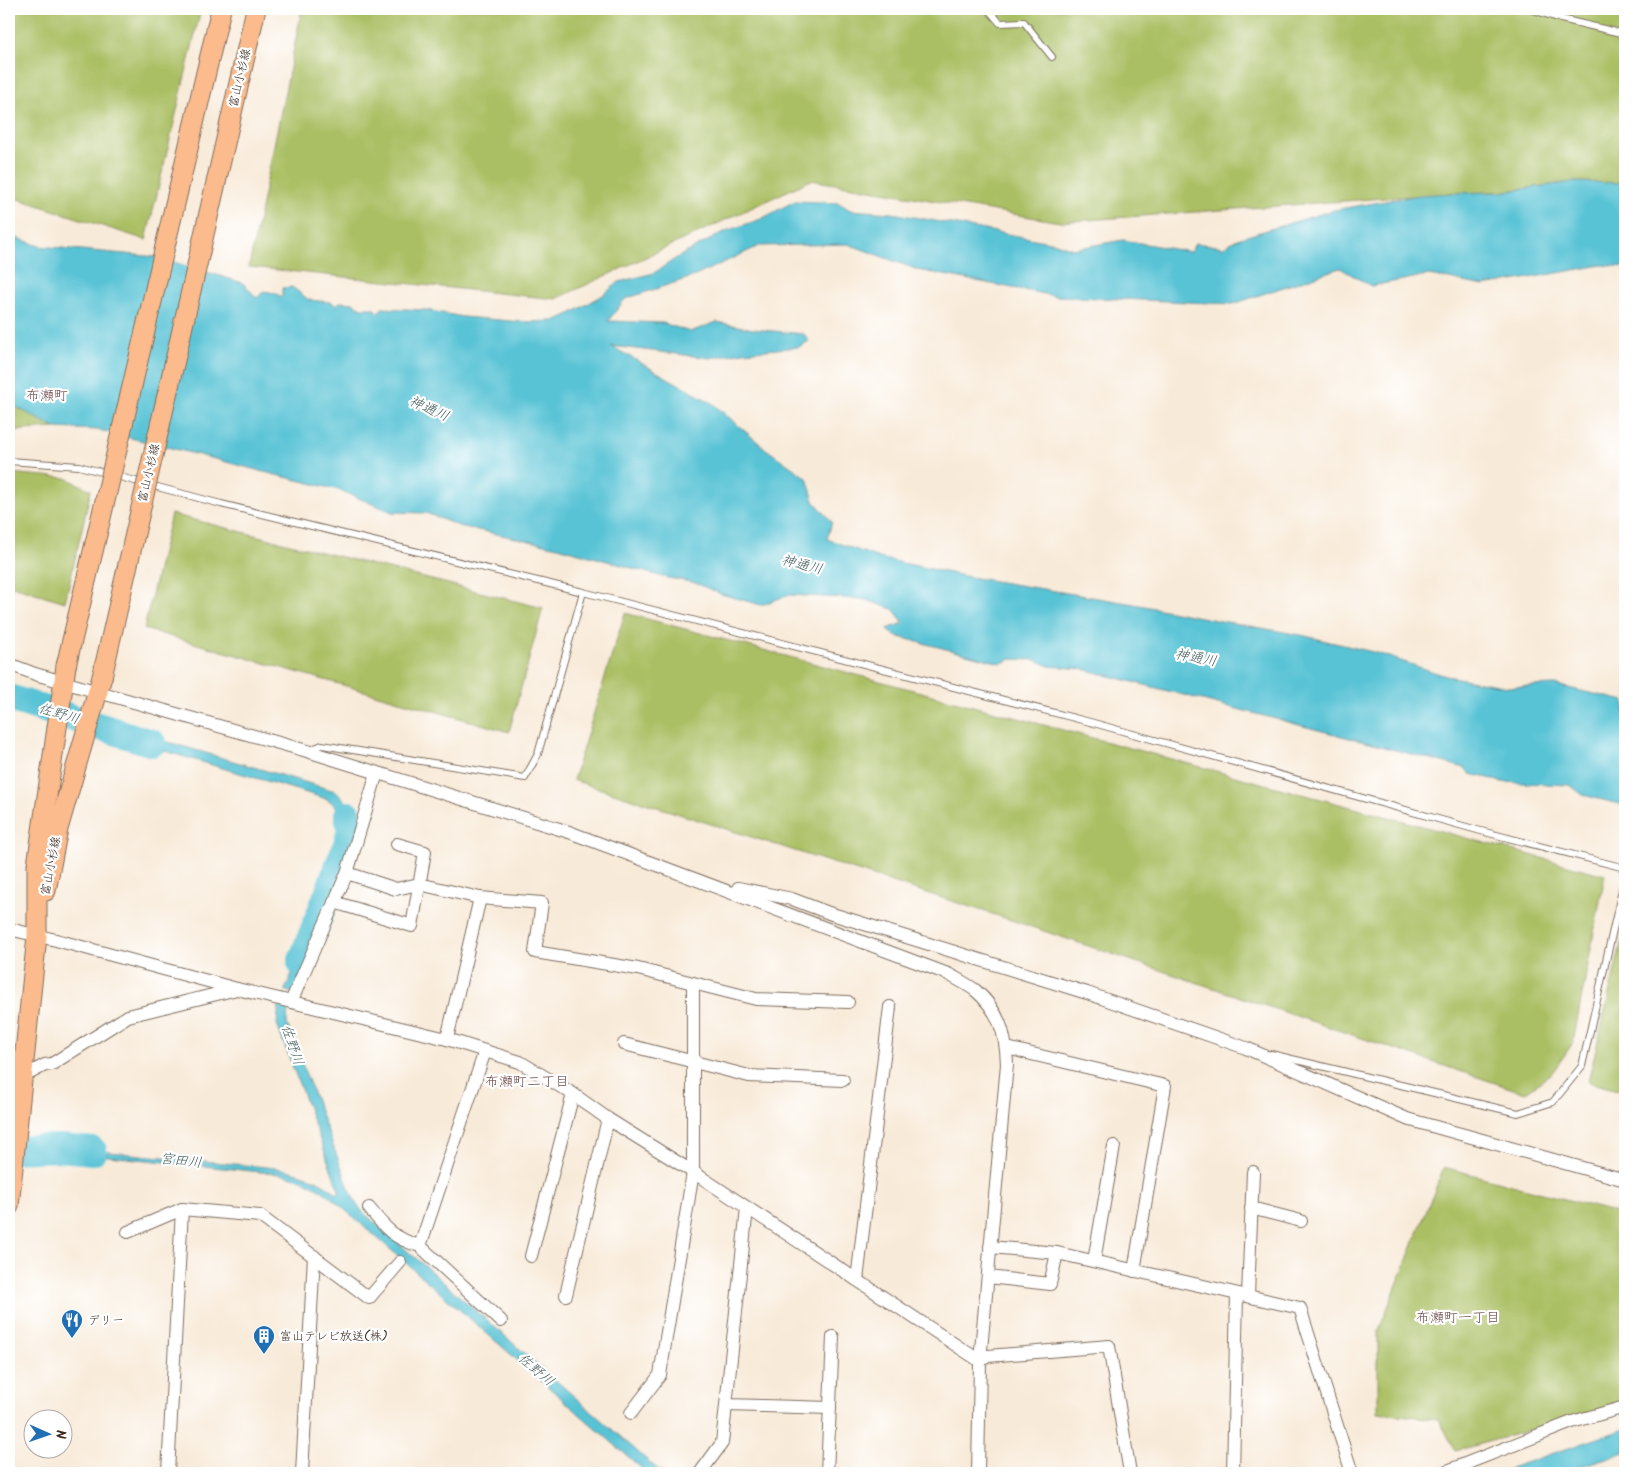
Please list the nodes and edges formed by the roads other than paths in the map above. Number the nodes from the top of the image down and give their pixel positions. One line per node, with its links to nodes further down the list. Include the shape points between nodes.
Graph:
1 (221, 9): 10 (main road, 富山小杉線, bridge)
2 (256, 9): 11 (main road, 富山小杉線, bridge)
3 (988, 9): 6 (lane, via 1000,22 1024,22)
4 (1530, 9): 5 (lane)
5 (1625, 34)
6 (1052, 57)
7 (9, 461): 8 (lane, via 79,466)
8 (584, 592): 12 (lane, via 538,754 525,778 322,745); 15 (lane, via 1090,722)
9 (9, 664): 10 (street, via 35,674)
10 (65, 674): 11 (street); 23 (main road, 富山小杉線, via 38,865)
11 (100, 684): 12 (street); 23 (main road, 富山小杉線, via 58,829)
12 (307, 751): 13 (street)
13 (377, 773): 16 (street); 18 (street, via 569,832)
14 (397, 844): 19 (street, via 425,852)
15 (1625, 868)
16 (347, 873): 19 (street, via 396,888); 21 (street)
17 (1625, 877): 32 (lane, via 1582,1066 1553,1102 1518,1113)
18 (697, 879): 31 (street, via 948,974 975,990 988,1003 1004,1031); 32 (street, via 792,899 1087,993)
19 (419, 884): 20 (street); 21 (street, via 412,926)
20 (480, 898): 24 (street, via 542,903 535,952 638,969); 29 (street)
21 (334, 902): 26 (street)
22 (9, 929): 23 (street)
23 (37, 936): 25 (street); 35 (main road, 富山小杉線)
24 (693, 983): 27 (street, via 756,999); 34 (street)
25 (237, 989): 26 (street); 35 (street, via 128,1016 52,1064)
26 (291, 1002): 29 (street)
27 (848, 1002)
28 (890, 1007): 59 (street)
29 (447, 1039): 33 (street)
30 (624, 1044): 34 (street)
31 (1006, 1048): 51 (street); 57 (street, via 1165,1086)
32 (1246, 1048): 42 (street, via 1407,1119)
33 (485, 1051): 37 (street, via 520,1062); 50 (street)
34 (694, 1062): 36 (street, via 749,1076); 40 (street)
35 (15, 1080): 43 (main road, 富山小杉線)
36 (843, 1080)
37 (573, 1094): 38 (street); 54 (street)
38 (608, 1119): 40 (street); 60 (street)
39 (1114, 1146): 55 (street)
40 (694, 1172): 45 (street); 68 (street, via 660,1375)
41 (1252, 1172): 46 (street)
42 (1625, 1180)
43 (9, 1206)
44 (369, 1208): 50 (street, via 387,1230 407,1243)
45 (747, 1208): 59 (street); 65 (street)
46 (1251, 1208): 48 (street); 61 (street)
47 (182, 1209): 49 (street); 53 (street, via 260,1216); 69 (street)
48 (1301, 1221)
49 (128, 1232)
50 (420, 1246): 62 (street)
51 (990, 1247): 52 (street); 58 (street)
52 (1057, 1253): 55 (street); 58 (street, via 1050,1284)
53 (314, 1256): 56 (street, via 369,1298); 70 (street)
54 (531, 1256)
55 (1094, 1261): 57 (street)
56 (400, 1262)
57 (1134, 1271): 61 (street)
58 (988, 1277): 64 (street)
59 (857, 1280): 64 (street)
60 (566, 1295)
61 (1243, 1295): 75 (street); 76 (street, via 1300,1308)
62 (501, 1321)
63 (833, 1337): 67 (street)
64 (980, 1361): 73 (street); 74 (street, via 988,1356 1109,1346)
65 (726, 1406): 67 (street); 71 (street, via 722,1443)
66 (1625, 1407): 77 (street, via 1572,1422)
67 (830, 1408): 72 (street)
68 (631, 1413)
69 (168, 1473)
70 (302, 1473)
71 (700, 1473)
72 (827, 1473)
73 (978, 1473)
74 (1130, 1473)
75 (1233, 1473)
76 (1352, 1473)
77 (1442, 1473)

